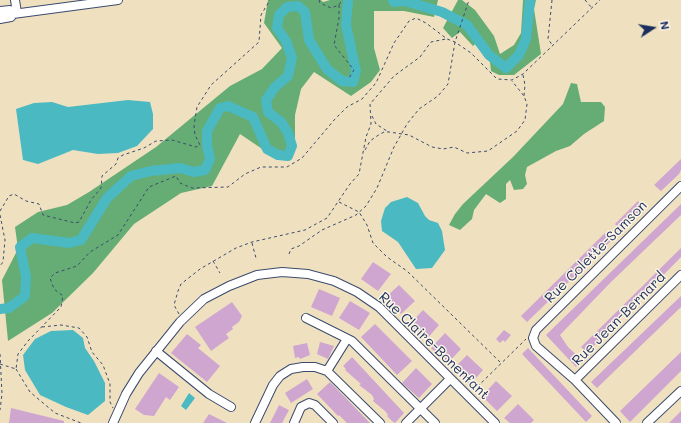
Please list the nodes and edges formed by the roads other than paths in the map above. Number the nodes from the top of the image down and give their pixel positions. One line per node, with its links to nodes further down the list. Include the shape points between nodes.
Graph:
1 (15, 0): 5 (street)
2 (114, 0): 3 (street); 5 (street)
3 (118, 0)
4 (0, 11): 5 (street, via 10,10)
5 (15, 13): 6 (street, via 11,17)
6 (0, 19)
7 (681, 187): 14 (street, Rue Colette-Samson, via 535,334 536,346)
8 (681, 275): 14 (street, Rue Jean-Bernard)
9 (306, 318): 10 (street)
10 (347, 339): 12 (street); 17 (street, via 352,341)
11 (156, 351): 13 (street, Rue Claire-Bonenfant, via 204,299 229,286 257,275 282,272 308,274 357,292 379,307); 16 (street, via 209,394); 18 (street, Rue Claire-Bonenfant, via 126,394)
12 (327, 371): 19 (street, via 303,367 291,369 280,376 272,385); 22 (street)
13 (450, 379): 17 (street); 25 (street, Rue Claire-Bonenfant)
14 (575, 380): 26 (street)
15 (681, 391): 27 (street)
16 (231, 407)
17 (420, 409): 23 (street); 24 (street)
18 (113, 423)
19 (255, 423)
20 (294, 423): 21 (street, via 301,407 309,403)
21 (333, 423)
22 (380, 423)
23 (406, 423)
24 (435, 423)
25 (495, 423)
26 (616, 423)
27 (647, 423)

